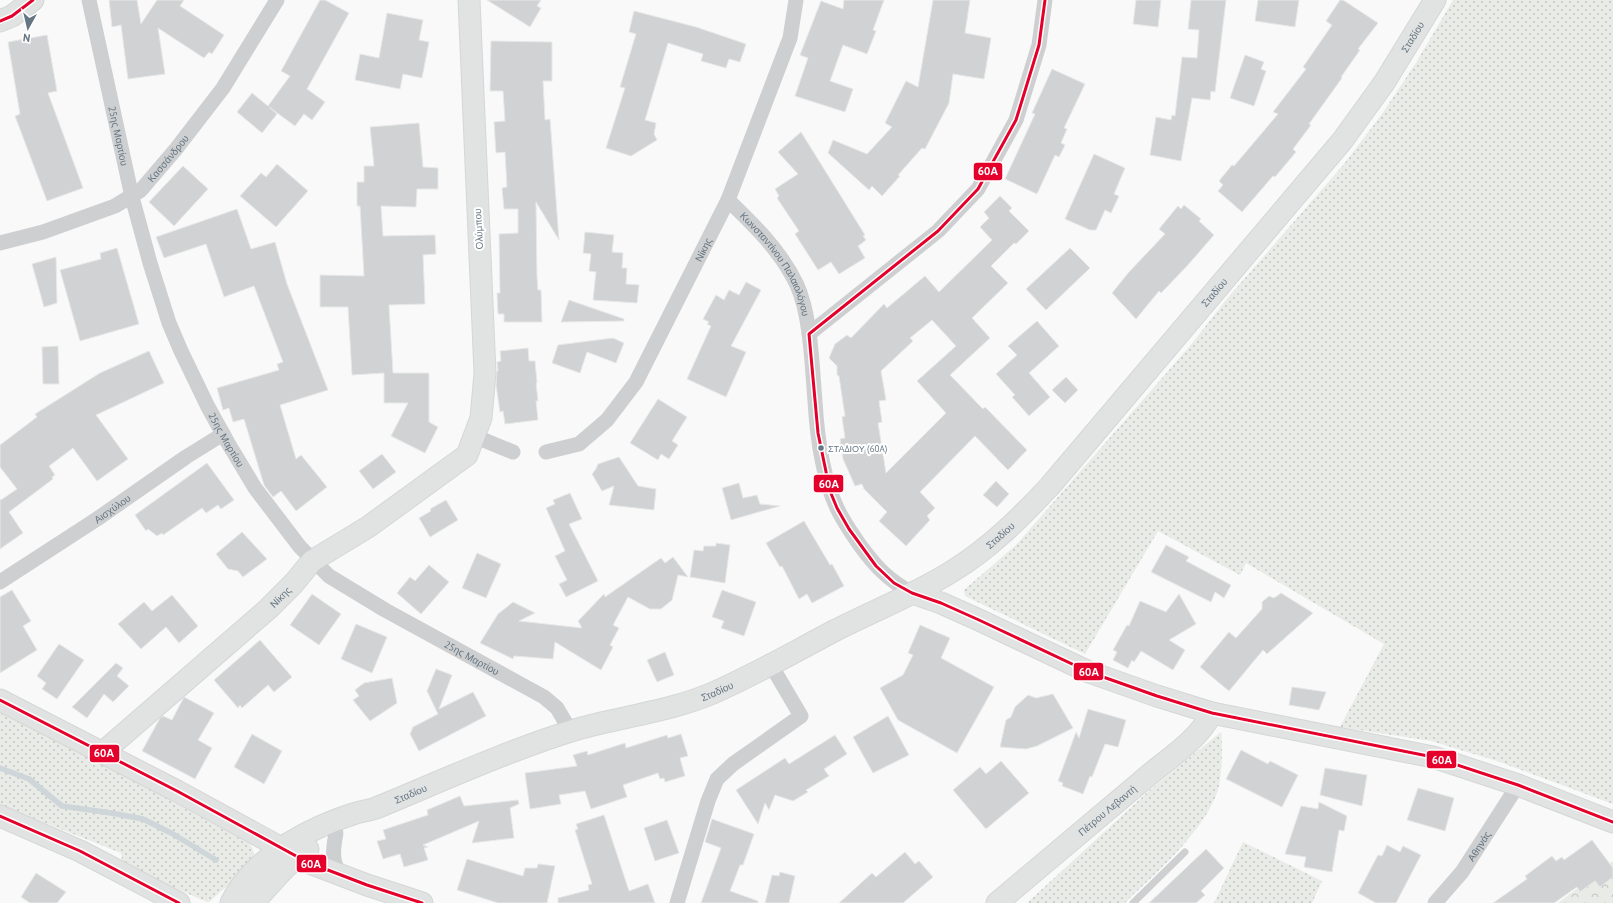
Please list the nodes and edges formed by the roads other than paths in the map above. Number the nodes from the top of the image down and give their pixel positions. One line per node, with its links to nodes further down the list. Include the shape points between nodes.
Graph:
1 (34, 0): 8 (street, via 12,16)
2 (89, 0): 9 (street, 25ης Μαρτίου)
3 (277, 0): 9 (street, Κασσάνδρου, via 223,88 176,149)
4 (469, 0): 14 (street, Ολύμπου, via 484,373 481,418)
5 (796, 0): 10 (street, Νίκης, via 790,38)
6 (1045, 0): 12 (street, via 1039,45 1016,120 978,189 938,231)
7 (1435, 0): 19 (street, Σταδίου, via 1384,83 1342,141 1050,486 988,546 954,571)
8 (0, 21)
9 (132, 197): 11 (street, Κασσάνδρου, via 115,206 43,232); 13 (street, 25ης Μαρτίου, via 169,323)
10 (728, 200): 12 (street, Κωνσταντίνου Παλαιολόγου, via 764,236 790,272 800,295); 16 (street, Νίκης, via 636,382 606,420 579,444)
11 (0, 243)
12 (808, 334): 19 (street, Κωνσταντίνου Παλαιολόγου, via 818,433 833,500 849,529 876,566 894,583)
13 (223, 434): 17 (street, 25ης Μαρτίου, via 262,497); 18 (street, Αισχύλου)
14 (471, 446): 15 (street); 17 (street, Νίκης, via 368,527)
15 (513, 452)
16 (546, 452)
17 (312, 561): 23 (street, 25ης Μαρτίου, via 329,576 357,594 544,697 557,708); 24 (street, Νίκης, via 268,609)
18 (0, 582)
19 (912, 593): 20 (street, Σταδίου); 22 (street, Κωνσταντίνου Παλαιολόγου, via 972,617 1089,672)
20 (771, 665): 23 (street, Σταδίου, via 694,700); 38 (street, via 801,716 733,764 717,779)
21 (0, 700): 24 (street)
22 (1212, 713): 25 (street, Κωνσταντίνου Παλαιολόγου, via 1433,758); 39 (street, Πέτρου Λεβαντή, via 1206,725 1184,746)
23 (570, 732): 26 (street, Σταδίου, via 491,760)
24 (102, 753): 31 (street)
25 (1518, 785): 28 (street, Κωνσταντίνου Παλαιολόγου); 33 (street, Αθηνάς)
26 (370, 811): 29 (street, Σταδίου); 31 (street, Σταδίου, via 354,813 322,827)
27 (0, 816): 34 (street, via 80,851)
28 (1613, 822)
29 (336, 833): 31 (street, Σταδίου, via 315,845); 32 (street, via 333,858)
30 (1185, 852): 40 (lane)
31 (290, 853): 32 (street); 35 (street, Σταδίου, via 260,866); 36 (street, Σταδίου, via 280,873)
32 (341, 875): 37 (street)
33 (1441, 901)
34 (179, 903)
35 (231, 903)
36 (253, 903)
37 (422, 903)
38 (677, 903)
39 (997, 903)
40 (1133, 903)

